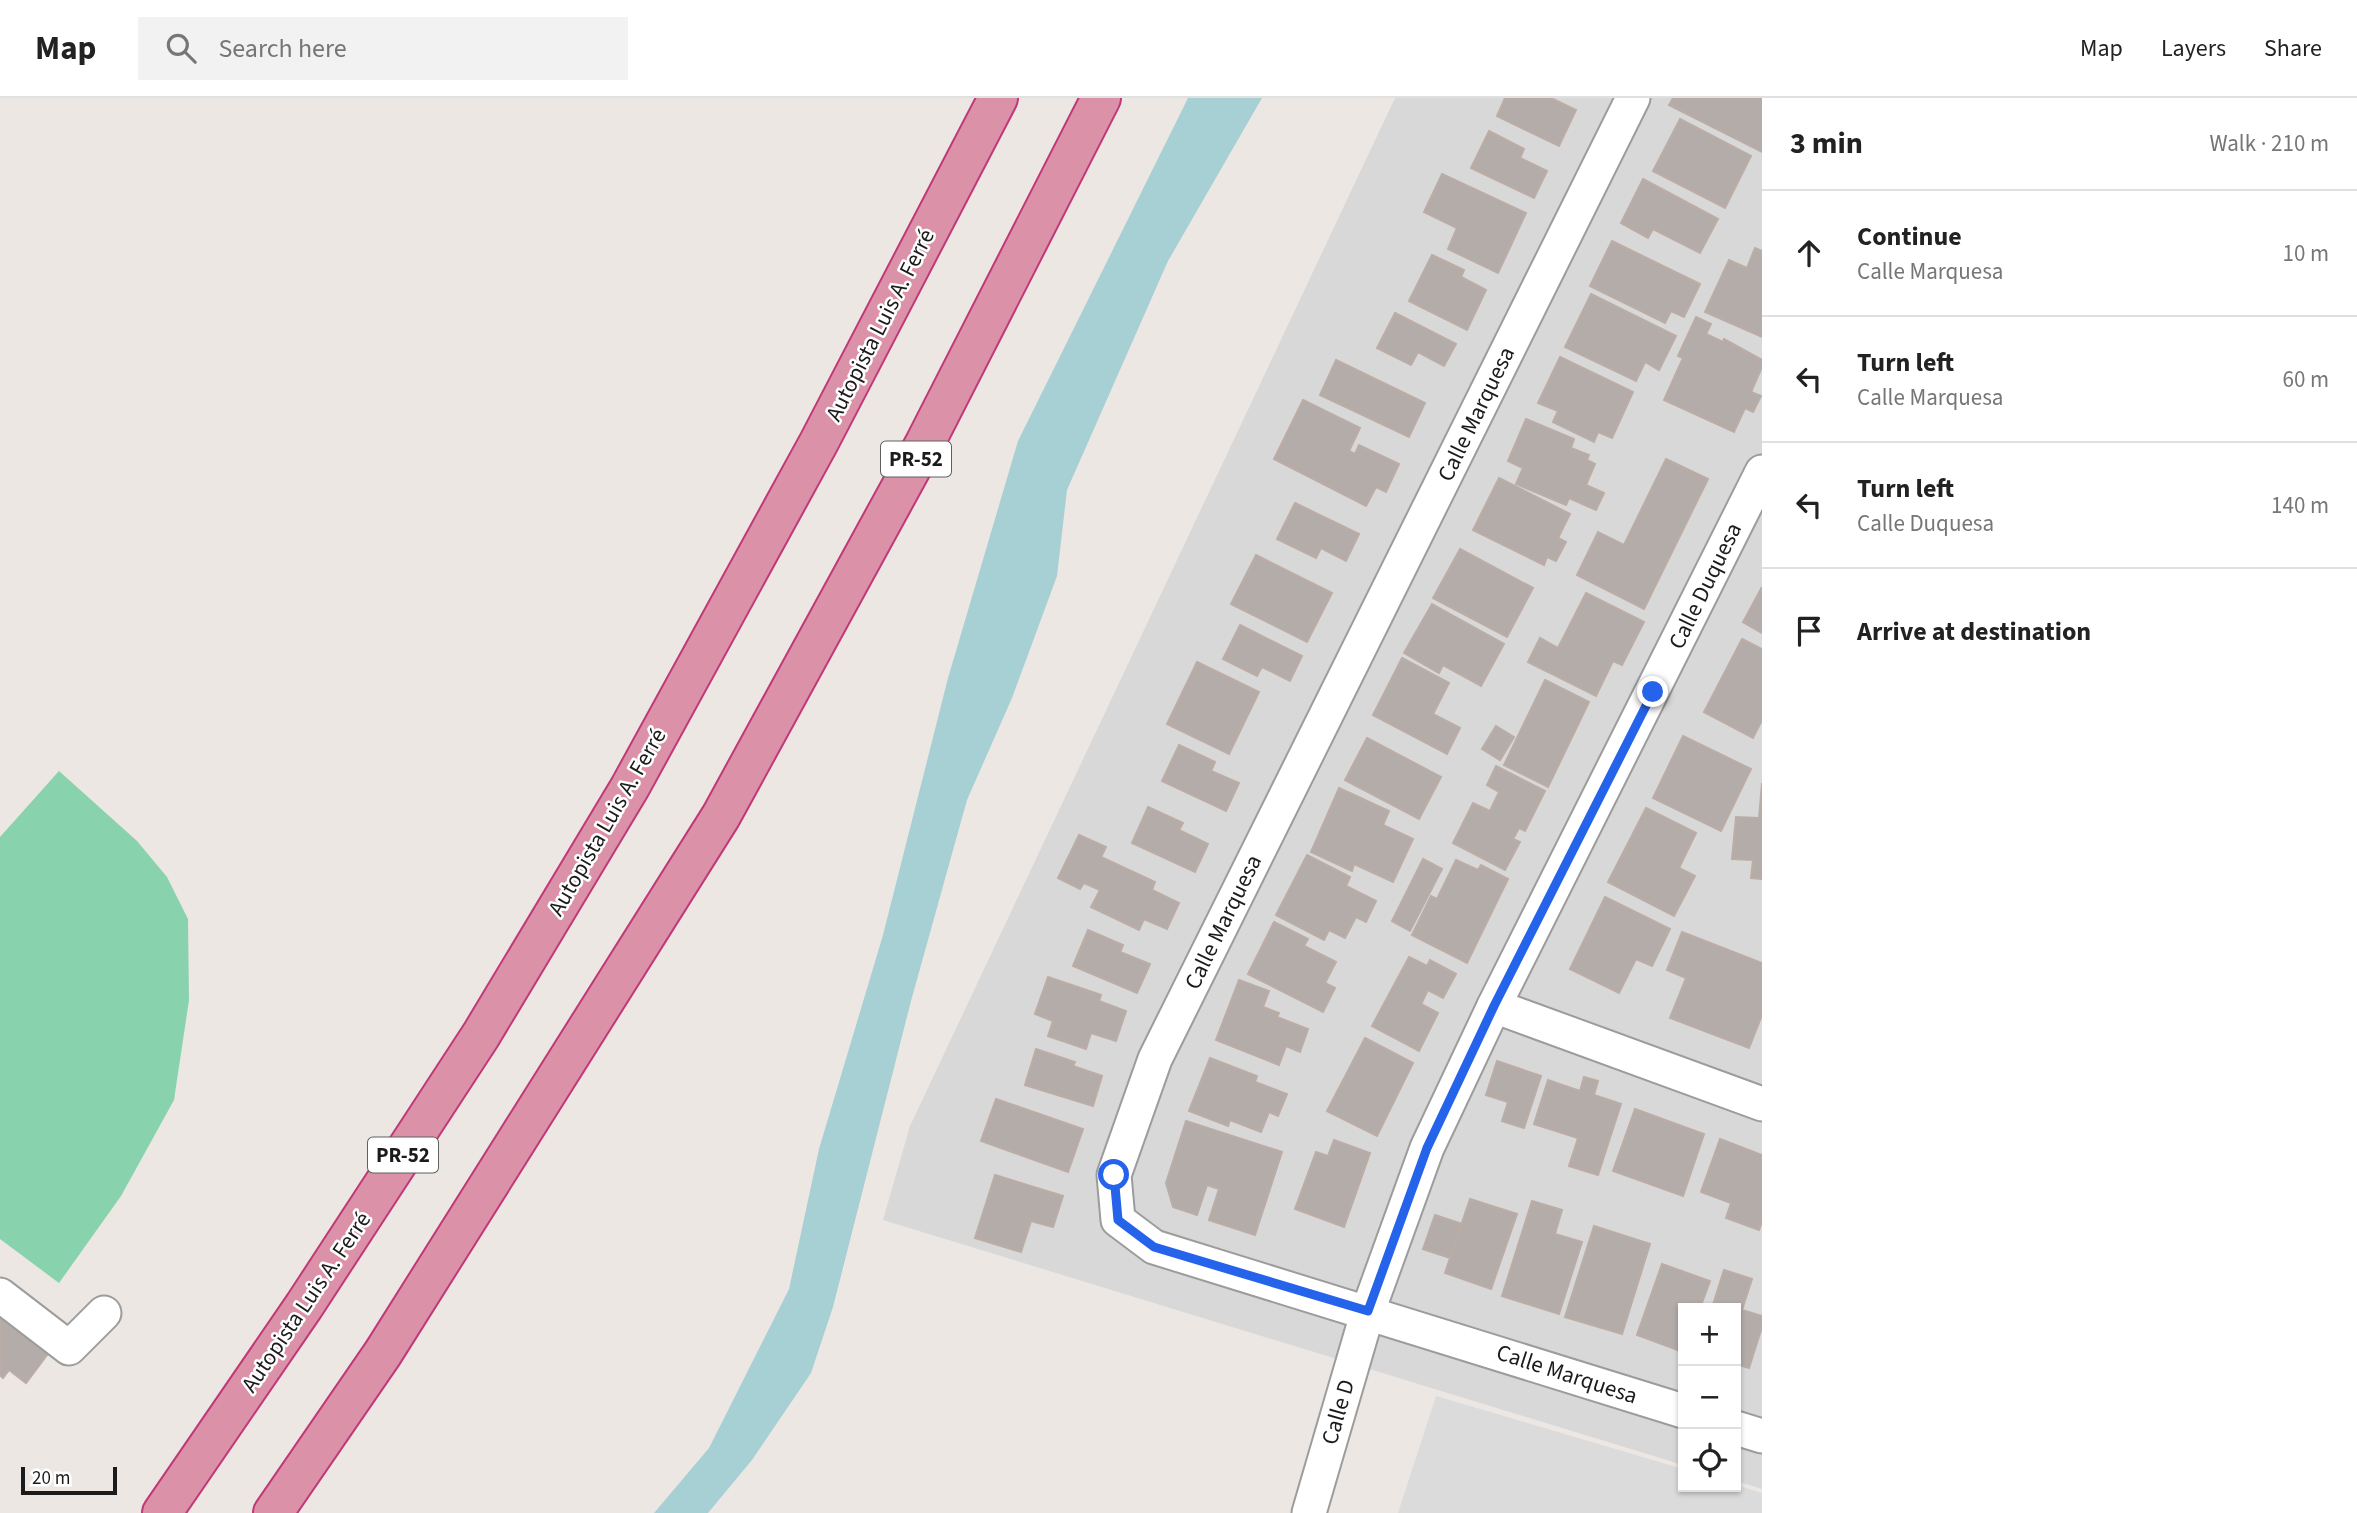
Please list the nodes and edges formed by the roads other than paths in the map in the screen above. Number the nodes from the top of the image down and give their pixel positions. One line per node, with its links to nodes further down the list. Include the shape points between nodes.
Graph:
1 (998, 98): 13 (highway, Autopista Luis A. Ferré / PR-52, via 819,442 630,787 481,1035)
2 (1101, 98): 14 (highway, PR-52, via 925,443 721,816 390,1342)
3 (1633, 98): 8 (street, Calle Marquesa, via 1155,1059 1114,1175 1118,1220 1154,1247)
4 (1762, 472): 5 (street, Calle Duquesa)
5 (1494, 1006): 6 (street); 8 (street, Calle Duquesa, via 1427,1148)
6 (1762, 1104)
7 (0, 1295): 9 (street, via 69,1348)
8 (1368, 1311): 10 (street, Calle Marquesa); 15 (street, Calle D)
9 (104, 1313)
10 (1678, 1409)
11 (1739, 1429): 12 (street)
12 (1762, 1436)
13 (162, 1513)
14 (273, 1513)
15 (1308, 1513)

